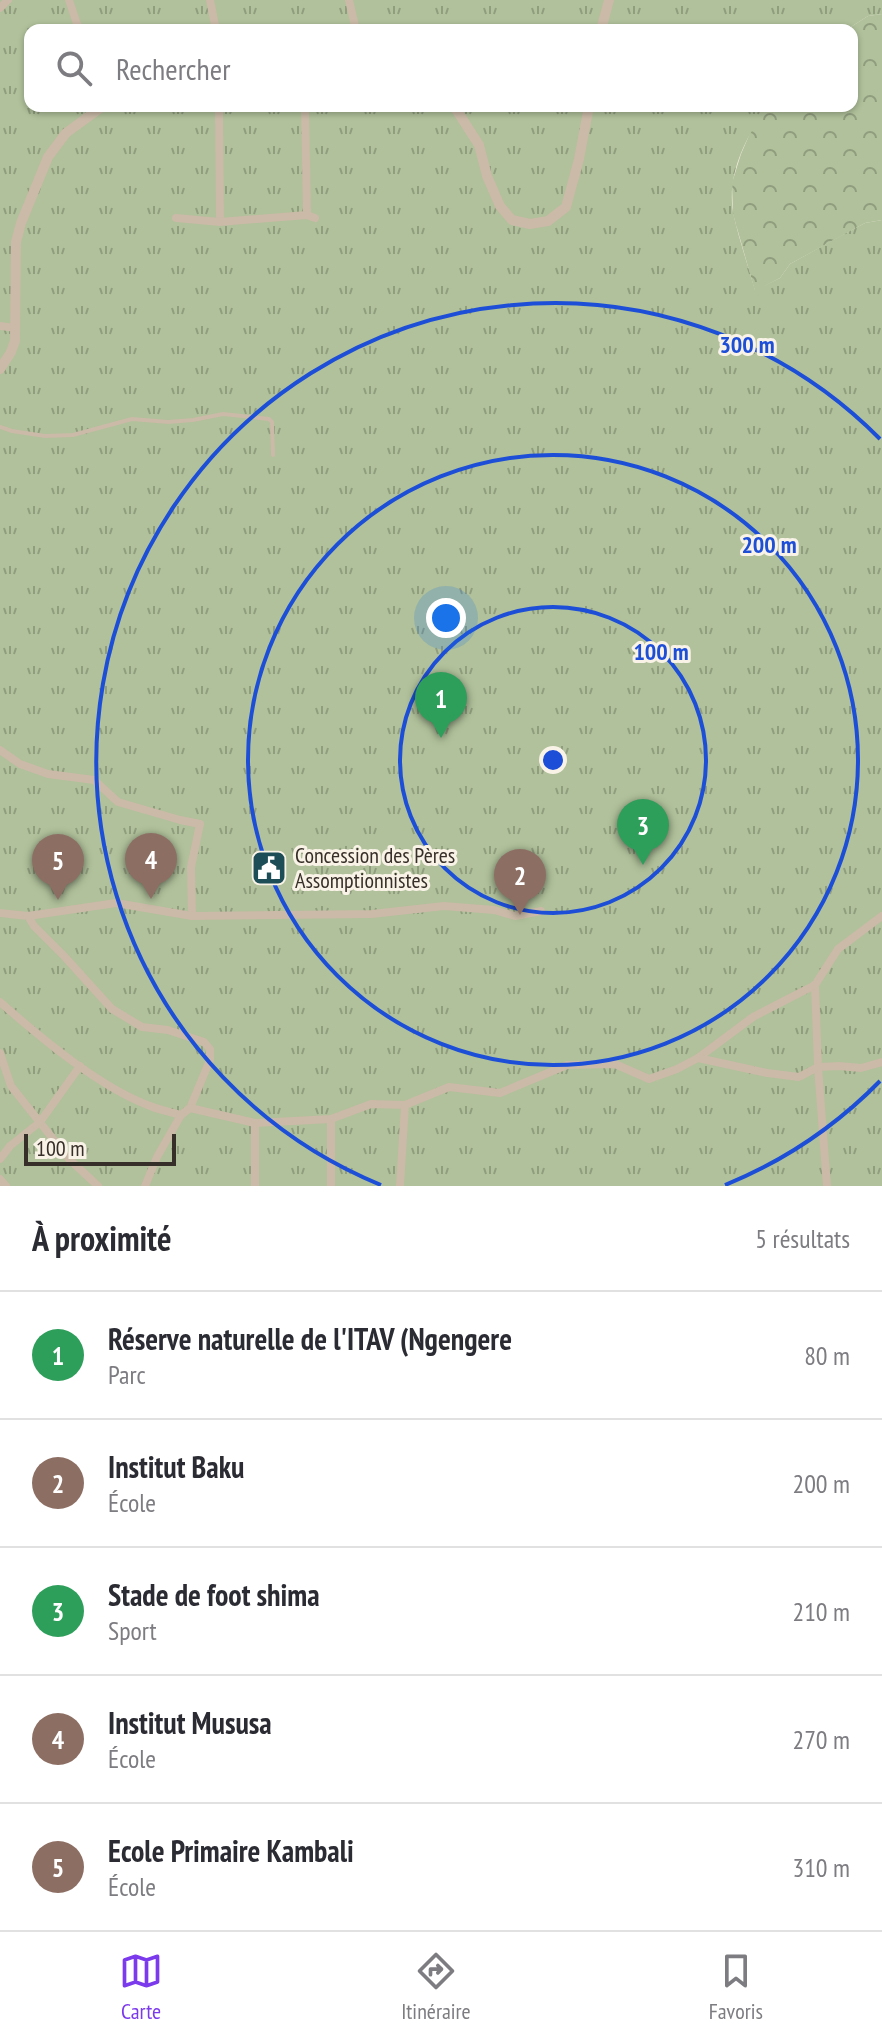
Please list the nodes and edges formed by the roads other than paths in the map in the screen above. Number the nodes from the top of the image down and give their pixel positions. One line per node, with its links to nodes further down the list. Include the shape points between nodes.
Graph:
1 (8, 0): 6 (street)
2 (69, 0): 7 (street)
3 (210, 0): 8 (street)
4 (349, 0): 9 (street)
5 (609, 0): 10 (street)
6 (0, 8)
7 (77, 24)
8 (215, 24)
9 (355, 24)
10 (603, 24)
11 (95, 112): 19 (street, via 66,133 48,157 27,206 16,242)
12 (219, 112): 17 (street)
13 (305, 112): 17 (street, via 311,216)
14 (458, 112): 15 (street, via 479,145 500,206 512,220 530,224 548,221 566,207)
15 (588, 112)
16 (176, 218): 17 (street)
17 (220, 222)
18 (0, 326): 19 (street)
19 (16, 328): 20 (street, via 11,352)
20 (0, 369)
21 (0, 427): 22 (lane, via 45,436 73,435 132,419 168,422 235,415 272,422)
22 (273, 455)
23 (0, 750): 27 (street, via 48,774 94,780 118,802 200,824 191,867)
24 (541, 911): 27 (street, via 515,916 444,906 372,914)
25 (0, 913): 26 (street)
26 (28, 916): 27 (street, via 116,903); 37 (street, via 112,1009 142,1027 168,1030 210,1049)
27 (192, 916)
28 (882, 916): 29 (street, via 838,949)
29 (815, 985): 32 (street, via 753,1017); 35 (street)
30 (0, 1002): 34 (street)
31 (0, 1053): 40 (street, via 11,1086)
32 (698, 1058): 35 (street, via 799,1077); 36 (street, via 649,1079 615,1064 567,1065 500,1093 449,1087)
33 (882, 1062): 35 (street, via 861,1068)
34 (80, 1066): 38 (street, via 135,1099); 40 (street)
35 (818, 1067): 50 (street)
36 (405, 1105): 39 (street, via 371,1104); 49 (street)
37 (190, 1108): 38 (street); 41 (street)
38 (181, 1115): 46 (street)
39 (331, 1119): 41 (street); 48 (street)
40 (40, 1122): 42 (street); 45 (street)
41 (255, 1123): 47 (street)
42 (0, 1159)
43 (0, 1179): 44 (street)
44 (6, 1186)
45 (98, 1186)
46 (145, 1186)
47 (255, 1186)
48 (331, 1186)
49 (400, 1186)
50 (827, 1186)

